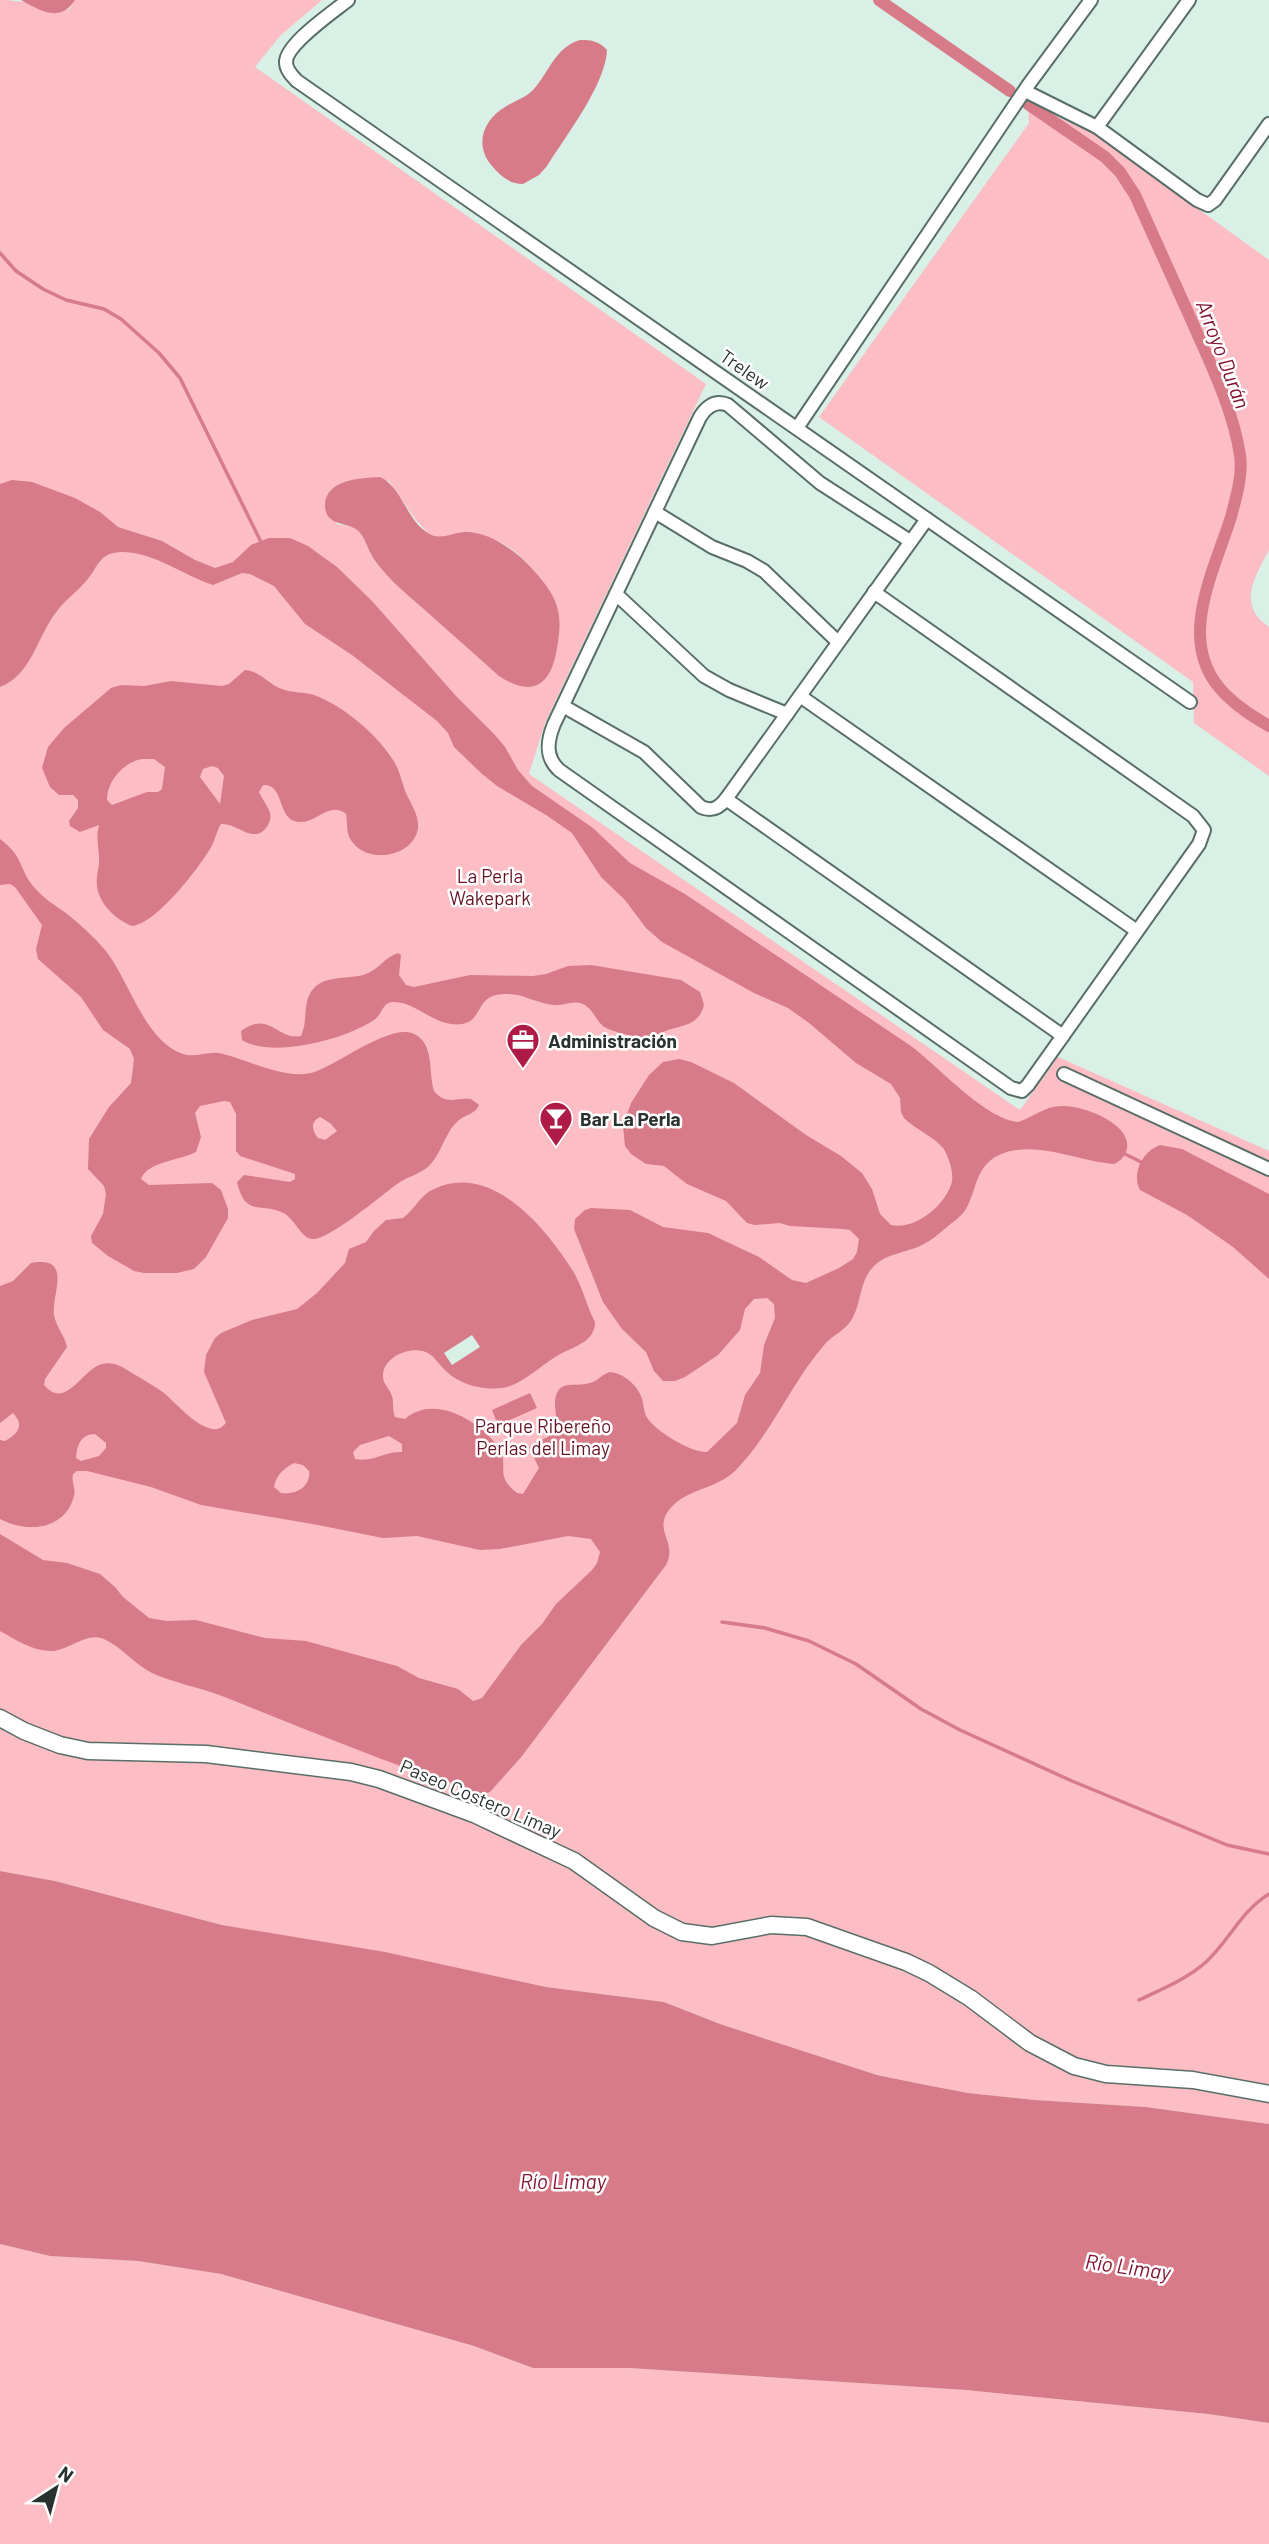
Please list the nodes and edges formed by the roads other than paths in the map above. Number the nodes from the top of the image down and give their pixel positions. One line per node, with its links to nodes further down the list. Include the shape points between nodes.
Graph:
1 (348, 0): 7 (street, Trelew, via 291,48 285,61 297,81)
2 (1091, 0): 4 (street)
3 (1189, 0): 6 (street)
4 (1025, 91): 6 (street); 7 (street)
5 (1269, 124): 6 (street, via 1209,205)
6 (1097, 127)
7 (797, 428): 9 (street, Trelew)
8 (655, 512): 10 (street, via 700,417 707,407 723,403 820,483); 12 (street); 13 (street, via 712,547 756,566)
9 (927, 519): 10 (street); 15 (street, Trelew)
10 (910, 541): 11 (street)
11 (874, 592): 13 (street); 19 (street, via 1202,825 1202,840)
12 (616, 594): 16 (street); 17 (street, via 704,676)
13 (838, 642): 14 (street)
14 (800, 696): 17 (street); 19 (street)
15 (1190, 702)
16 (563, 706): 18 (street, via 650,757 701,807 711,810); 20 (street, via 548,749 559,770 1011,1088 1026,1088)
17 (787, 714): 18 (street)
18 (726, 799): 20 (street)
19 (1137, 932): 20 (street)
20 (1063, 1036)
21 (1064, 1074): 22 (street)
22 (1269, 1169)
23 (0, 1718): 24 (street, Paseo Costero Limay, via 81,1750 206,1754 379,1779 474,1814 562,1855 682,1932 712,1936 780,1925 816,1930 929,1973 1030,2043 1074,2066)
24 (1269, 2094)

